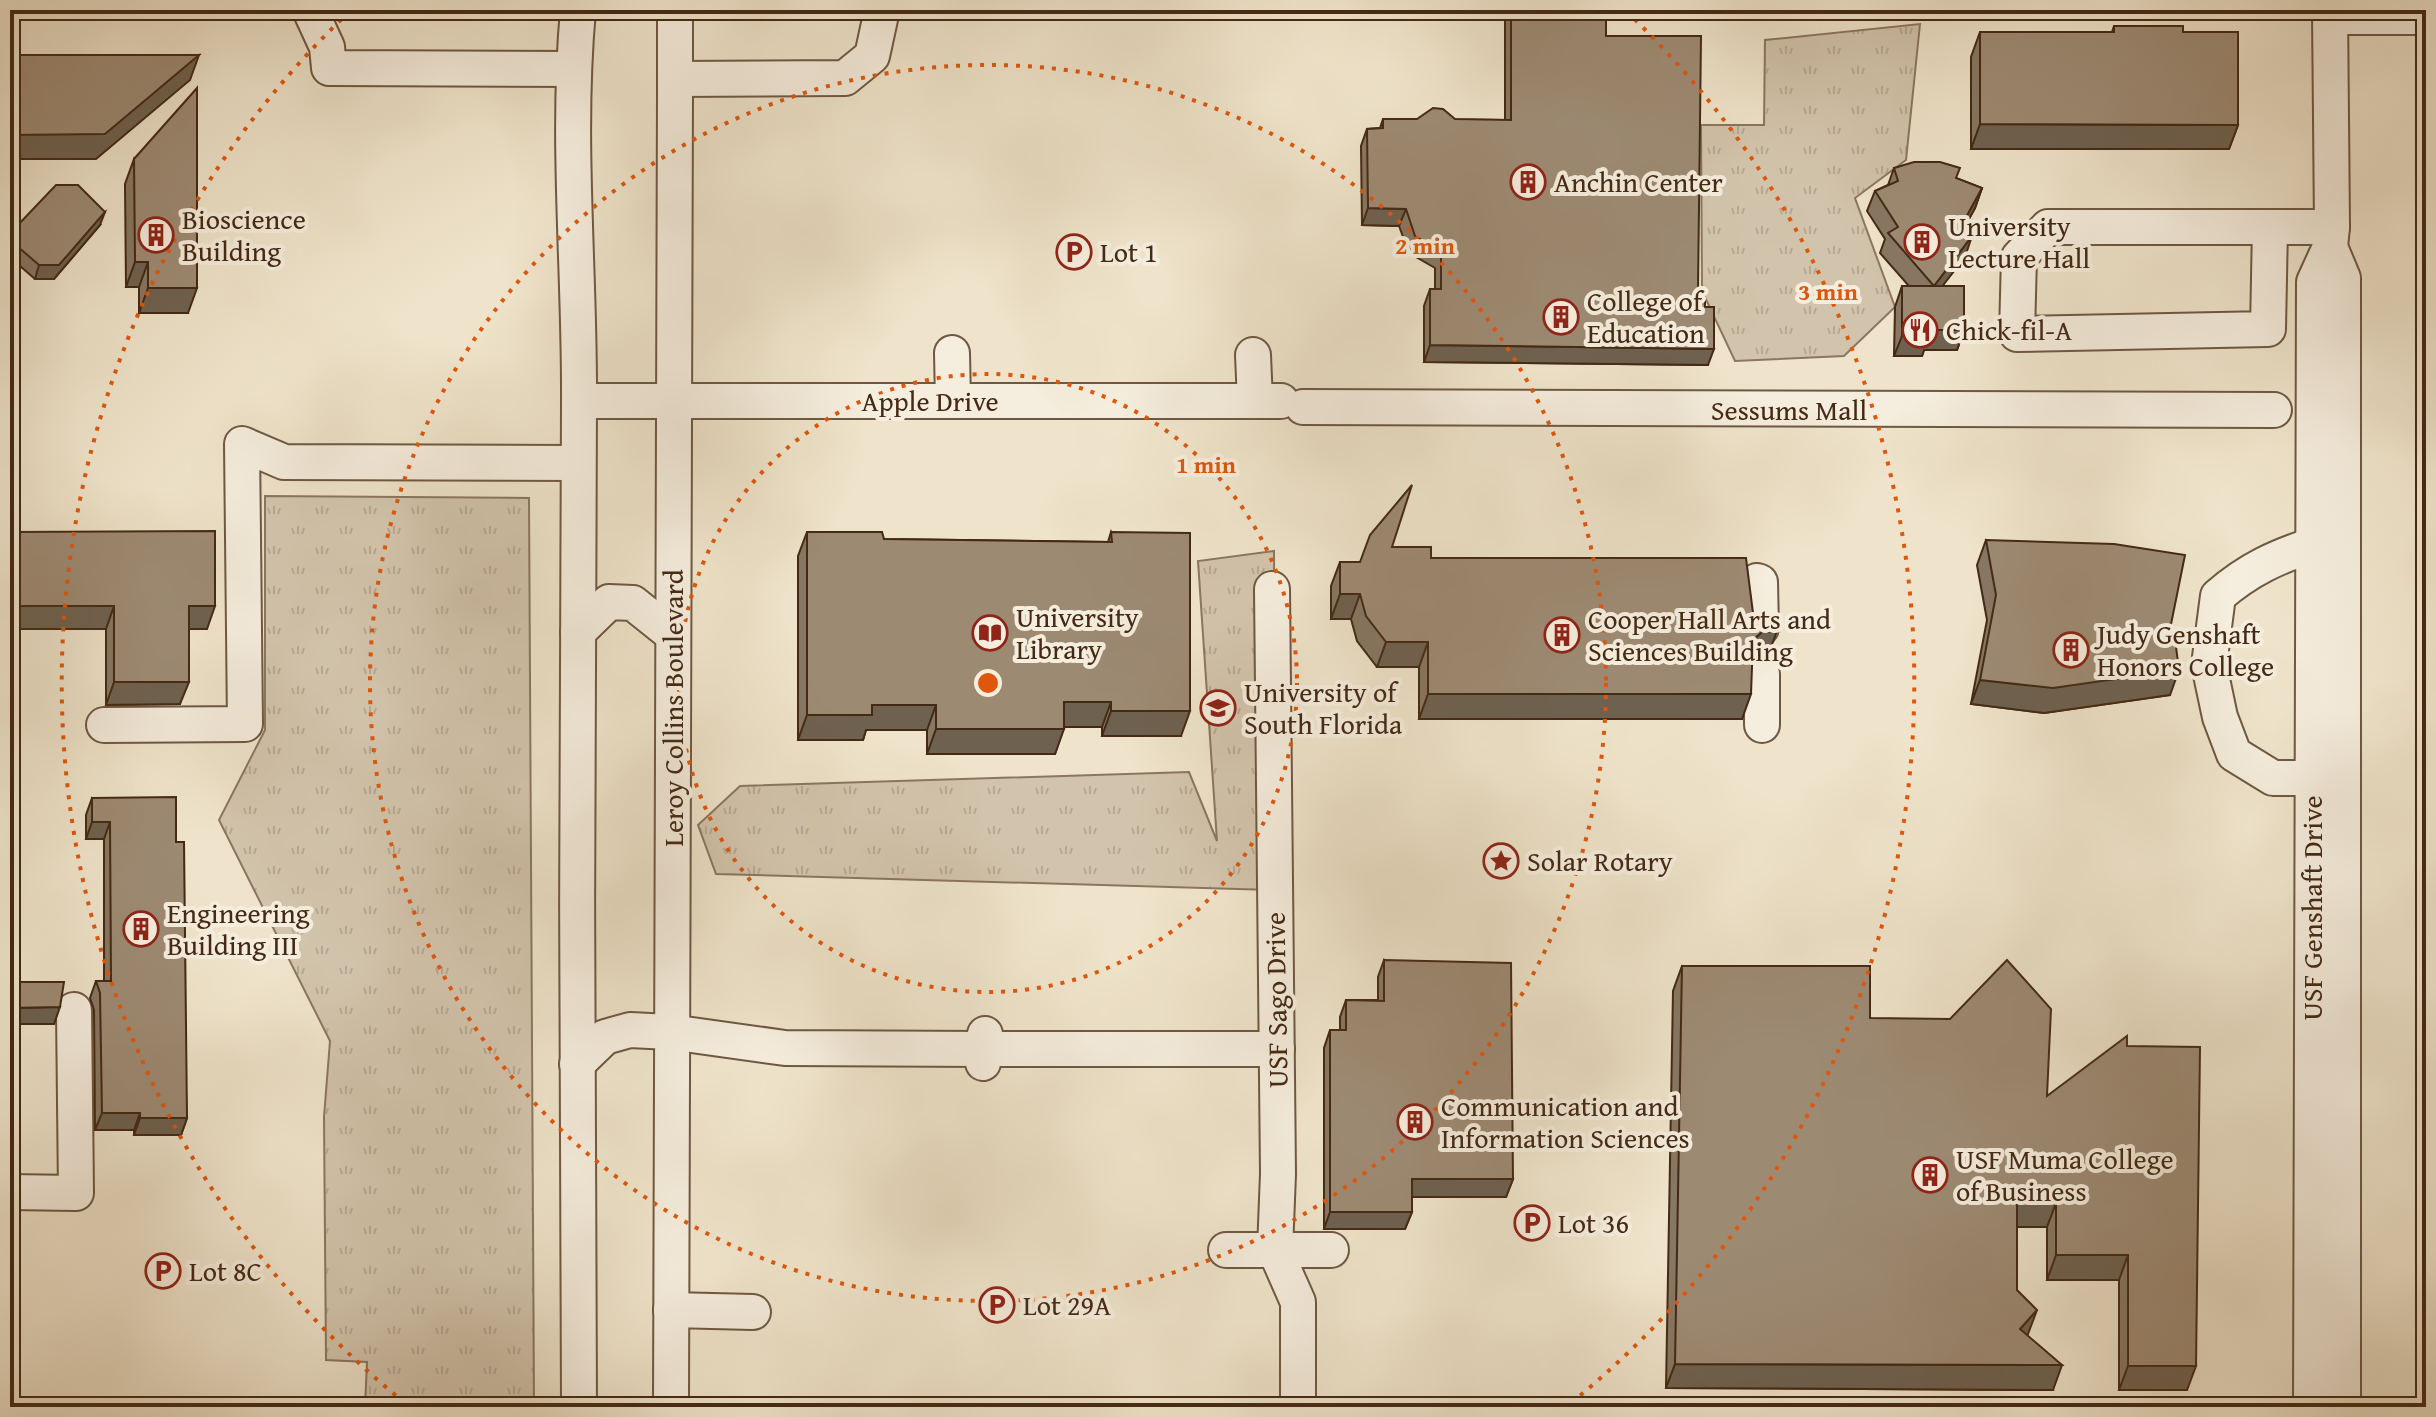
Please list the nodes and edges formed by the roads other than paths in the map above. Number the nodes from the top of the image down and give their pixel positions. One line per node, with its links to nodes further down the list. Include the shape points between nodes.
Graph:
1 (310, 10): 7 (street, via 327,47 329,68)
2 (578, 10): 7 (street)
3 (672, 10): 8 (street, Leroy Collins Boulevard)
4 (882, 10): 8 (street, via 872,56 845,78)
5 (2330, 13): 6 (street); 10 (street)
6 (2426, 17)
7 (574, 69): 14 (street)
8 (675, 79): 13 (street, Leroy Collins Boulevard)
9 (2270, 227): 9 (street, via 2048,227 2019,257 2017,334 2268,329); 10 (street)
10 (2331, 237): 18 (street, via 2314,282)
11 (952, 353): 15 (street)
12 (1253, 355): 16 (street)
13 (673, 400): 14 (street, Apple Drive); 15 (street, Apple Drive); 25 (street, Leroy Collins Boulevard)
14 (579, 401): 19 (street)
15 (953, 401): 16 (street, Apple Drive)
16 (1280, 403): 17 (street, Sessums Mall)
17 (2274, 410)
18 (2329, 410): 20 (street, USF Genshaft Drive); 44 (street, USF Genshaft Drive)
19 (578, 463): 24 (street); 27 (street, via 284,462 242,444 245,724)
20 (2316, 544): 29 (street, USF Genshaft Drive); 29 (street, via 2244,573 2218,596 2209,665 2234,754 2273,778)
21 (1757, 581): 23 (street)
22 (1272, 589): 32 (street, USF Sago Drive)
23 (1761, 628)
24 (578, 632): 25 (street, via 609,602 633,603); 33 (street)
25 (673, 635): 31 (street, Leroy Collins Boulevard)
26 (1762, 674): 28 (street)
27 (104, 725)
28 (1762, 725)
29 (2312, 778): 43 (street, USF Genshaft Drive)
30 (74, 1010): 34 (street, via 76,1193)
31 (670, 1032): 32 (street, via 785,1048); 33 (street, via 630,1030 605,1037); 38 (street, Leroy Collins Boulevard)
32 (1277, 1049): 36 (street, USF Sago Drive)
33 (577, 1064): 40 (street)
34 (10, 1192)
35 (1226, 1250): 36 (street)
36 (1275, 1250): 37 (street); 42 (street, USF Sago Drive, via 1298,1302)
37 (1331, 1250)
38 (671, 1310): 39 (street); 41 (street, Leroy Collins Boulevard)
39 (753, 1312)
40 (579, 1407)
41 (671, 1407)
42 (1298, 1407)
43 (2311, 1407)
44 (2343, 1407)

